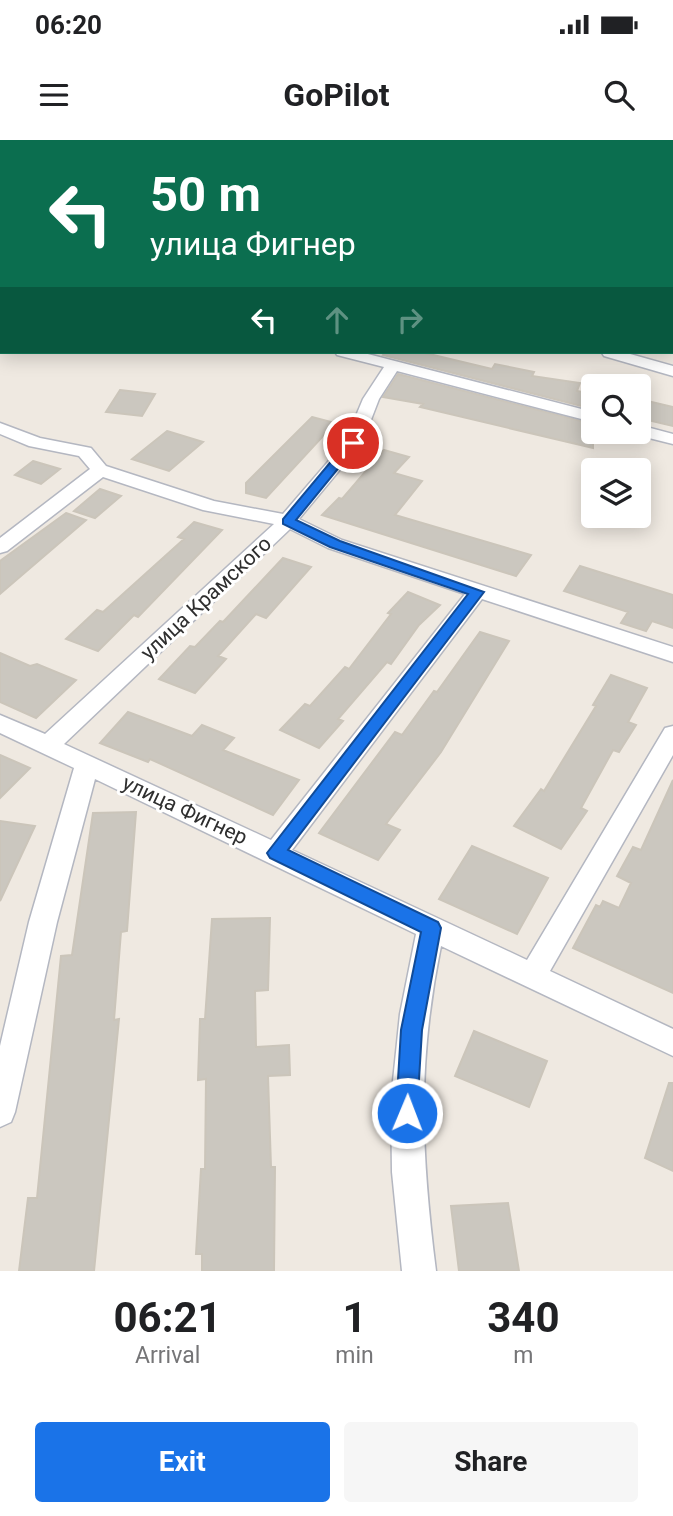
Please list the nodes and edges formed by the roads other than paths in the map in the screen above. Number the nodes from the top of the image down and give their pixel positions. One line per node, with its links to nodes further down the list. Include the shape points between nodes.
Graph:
1 (351, 354): 3 (street)
2 (614, 354): 4 (street)
3 (393, 365): 5 (street); 10 (street, улица Крамского, via 371,399 353,443)
4 (673, 371)
5 (581, 414)
6 (0, 428): 9 (street, via 35,442 85,452)
7 (651, 433): 8 (street)
8 (673, 439)
9 (100, 470): 10 (street, via 210,506); 11 (street)
10 (288, 521): 12 (street, via 335,544); 16 (street, улица Крамского)
11 (0, 547)
12 (477, 592): 13 (street); 18 (street)
13 (673, 655)
14 (0, 723): 16 (street, улица Фигнер)
15 (673, 734): 20 (street)
16 (47, 746): 17 (street, улица Фигнер)
17 (88, 765): 18 (street, улица Фигнер); 22 (street, via 43,922)
18 (276, 853): 19 (street, улица Фигнер)
19 (431, 928): 20 (street, улица Фигнер); 23 (street, via 411,1030 406,1090 407,1159)
20 (532, 977): 21 (street, улица Фигнер)
21 (673, 1044)
22 (1, 1105)
23 (419, 1271)

